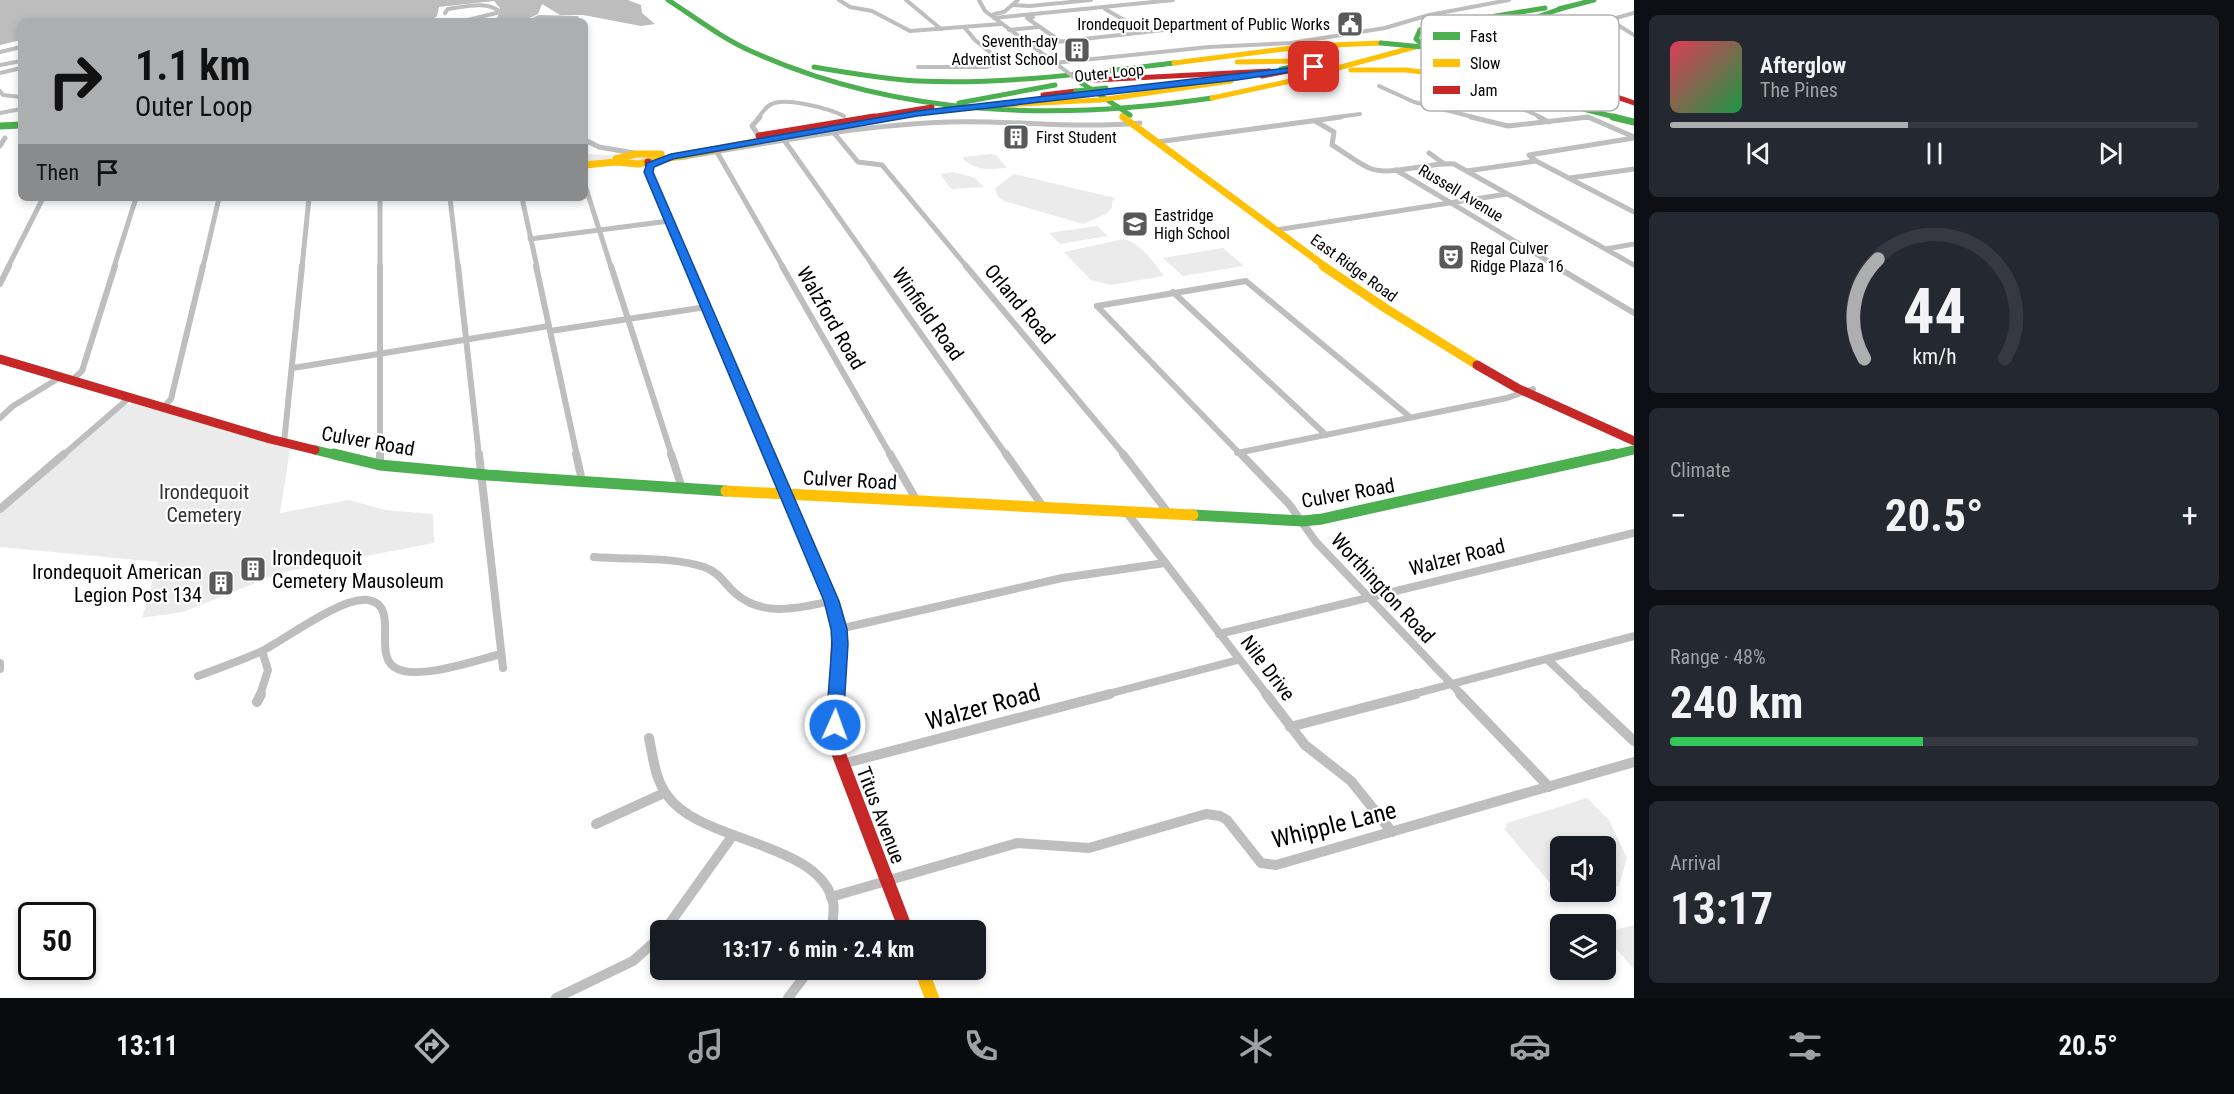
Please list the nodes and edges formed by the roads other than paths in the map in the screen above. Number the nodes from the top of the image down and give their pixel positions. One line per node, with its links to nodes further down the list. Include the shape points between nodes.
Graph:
1 (668, 0): 45 (main road, via 723,36)
2 (676, 0): 45 (main road)
3 (839, 0): 32 (street, via 882,15 908,30)
4 (906, 0): 32 (street)
5 (979, 0): 22 (street)
6 (1017, 0): 12 (street)
7 (1091, 0): 12 (street)
8 (1173, 0): 22 (street)
9 (1509, 0): 17 (street)
10 (1575, 0): 13 (main road, Outer Loop)
11 (1594, 0): 14 (main road, Outer Loop)
12 (1012, 5): 22 (street)
13 (1545, 8): 18 (main road); 19 (main road, Outer Loop)
14 (1566, 8): 20 (main road, Outer Loop); 21 (main road)
15 (445, 13): 25 (street, via 448,9 486,5 500,12)
16 (1634, 14): 24 (street)
17 (1429, 15)
18 (1496, 15)
19 (1520, 15)
20 (1537, 15)
21 (1547, 15)
22 (992, 17): 28 (street)
23 (1421, 17): 49 (street, via 1384,28 1292,43)
24 (1619, 17)
25 (476, 18)
26 (542, 18): 27 (street)
27 (577, 18)
28 (1001, 24): 30 (street); 33 (street)
29 (1619, 26): 37 (street)
30 (964, 27): 32 (street); 51 (street, via 999,63 986,67)
31 (1040, 27): 33 (street); 36 (street, via 1028,18 1108,9); 38 (street)
32 (941, 29)
33 (1009, 30): 40 (street)
34 (1164, 30): 36 (street)
35 (1421, 30): 41 (main road, via 1416,39)
36 (1145, 32): 38 (street)
37 (1634, 35)
38 (1060, 41): 40 (street)
39 (1419, 43): 42 (main road, Outer Loop); 55 (main road, Outer Loop); 58 (main road)
40 (1030, 45): 49 (street)
41 (1421, 45)
42 (1396, 47): 53 (main road, via 1320,59); 54 (main road, Outer Loop)
43 (1421, 47): 53 (main road, bridge, via 1381,43 1320,45)
44 (18, 48): 46 (street)
45 (756, 51): 47 (main road)
46 (0, 52)
47 (775, 59): 53 (main road, via 918,82 1014,81); 58 (main road, via 832,81 910,99 995,112 1083,114 1184,104)
48 (18, 62): 50 (street)
49 (1054, 63): 60 (street, bridge)
50 (0, 65)
51 (918, 67)
52 (18, 69): 57 (street)
53 (1107, 70)
54 (1270, 71): 60 (main road); 68 (main road, Outer Loop)
55 (1288, 71): 68 (main road, Outer Loop); 68 (main road, via 1126,97 1116,100)
56 (1421, 72): 58 (main road, via 1340,71)
57 (0, 73)
58 (1276, 84)
59 (1379, 86): 66 (street)
60 (1078, 87): 67 (main road, Outer Loop); 68 (main road, Outer Loop, bridge); 69 (main road, Outer Loop, bridge)
61 (0, 91): 63 (street)
62 (1619, 96): 65 (main road)
63 (18, 97)
64 (1619, 97): 65 (main road, bridge)
65 (1634, 102)
66 (1421, 104)
67 (976, 106): 68 (main road); 69 (main road, bridge)
68 (1117, 107): 81 (street, via 1100,127 949,122); 87 (main road, East Ridge Road)
69 (939, 108): 81 (main road, Outer Loop); 83 (main road, Outer Loop)
70 (18, 110): 74 (street)
71 (1449, 111): 78 (street, via 1508,126)
72 (1528, 111): 78 (street)
73 (1596, 111): 79 (main road)
74 (0, 113)
75 (1360, 114): 77 (street)
76 (844, 116): 83 (street, via 837,111 776,103 752,127)
77 (1315, 121): 87 (street); 99 (street, Russell Avenue, via 1334,132 1332,145 1369,168)
78 (1550, 122): 84 (street, via 1588,117)
79 (1634, 122)
80 (18, 127): 82 (main road)
81 (837, 130): 85 (street); 92 (main road, Outer Loop); 153 (street, Orland Road, via 856,161 882,165)
82 (1, 133): 88 (street)
83 (759, 136): 95 (main road, Outer Loop)
84 (1634, 138): 94 (street, via 1529,154)
85 (784, 140): 90 (street); 150 (street, Winfield Road)
86 (588, 142): 89 (street)
87 (1161, 142): 116 (main road, East Ridge Road)
88 (0, 146)
89 (614, 149): 93 (street); 95 (street)
90 (717, 152): 92 (street); 149 (street, Walzford Road)
91 (1429, 153): 96 (street)
92 (672, 158): 95 (main road, Outer Loop)
93 (629, 160): 95 (main road); 95 (main road); 97 (main road)
94 (1536, 160): 100 (street); 101 (street)
95 (646, 162): 115 (main road, Titus Avenue)
96 (1443, 163): 99 (street); 100 (street)
97 (588, 164)
98 (1634, 168): 101 (street)
99 (1396, 169): 111 (street, Russell Avenue)
100 (1467, 171): 102 (street)
101 (1570, 178): 113 (street)
102 (1507, 194): 111 (street); 120 (street)
103 (588, 195): 117 (street)
104 (42, 201): 122 (street)
105 (135, 201): 133 (street, via 82,371)
106 (218, 201): 136 (street, via 171,399)
107 (309, 201): 131 (street)
108 (380, 201): 129 (street)
109 (450, 201): 128 (street)
110 (523, 201): 118 (street)
111 (1450, 202): 116 (street); 125 (street, Russell Avenue)
112 (1634, 202): 113 (street)
113 (1620, 204): 114 (street)
114 (1634, 212)
115 (669, 221): 117 (street); 124 (main road, Titus Avenue)
116 (1280, 229): 134 (main road, East Ridge Road, via 1409,320)
117 (599, 230): 118 (street); 126 (street)
118 (530, 239): 127 (street)
119 (1634, 244): 120 (street)
120 (1606, 249): 121 (street)
121 (1634, 265)
122 (0, 284)
123 (1173, 292): 138 (street, via 1246,281); 139 (street); 143 (street, Worthington Road, via 1097,306)
124 (706, 307): 126 (street); 148 (main road, Titus Avenue)
125 (1634, 313)
126 (628, 319): 127 (street); 147 (street)
127 (550, 328): 128 (street); 146 (street)
128 (466, 339): 129 (street); 145 (street)
129 (381, 353): 131 (street); 144 (street)
130 (0, 359): 132 (main road, Culver Road)
131 (293, 368): 141 (street)
132 (59, 378): 133 (main road, Culver Road); 137 (street)
133 (70, 381): 135 (main road, Culver Road)
134 (1530, 390): 138 (street); 140 (main road, East Ridge Road)
135 (129, 398): 136 (main road, Culver Road); 151 (street)
136 (163, 408): 141 (main road, Culver Road)
137 (0, 417)
138 (1410, 417): 139 (street)
139 (1326, 435): 143 (street)
140 (1634, 441)
141 (284, 443): 144 (main road, Culver Road)
142 (1634, 450): 154 (main road, Culver Road)
143 (1237, 453): 154 (street, Worthington Road)
144 (380, 465): 145 (main road, Culver Road)
145 (482, 474): 146 (main road, Culver Road); 164 (street)
146 (582, 481): 147 (main road, Culver Road)
147 (682, 488): 148 (main road, Culver Road)
148 (786, 495): 149 (main road, Culver Road); 159 (main road, Titus Avenue)
149 (917, 501): 150 (main road, Culver Road)
150 (1044, 508): 152 (main road, Culver Road)
151 (0, 509)
152 (1127, 513): 153 (main road, Culver Road); 157 (street, Nile Drive)
153 (1170, 515): 154 (main road, Culver Road)
154 (1303, 521): 158 (street, Worthington Road, via 1316,542)
155 (1634, 533): 158 (street, Walzer Road)
156 (594, 557): 159 (street, via 704,567 723,577 740,598 767,609 784,610)
157 (1165, 563): 160 (street, via 1062,578); 161 (street, Nile Drive)
158 (1368, 597): 161 (street, Walzer Road); 171 (street, Worthington Road)
159 (832, 601): 160 (main road, Titus Avenue)
160 (839, 629): 177 (main road, Titus Avenue, via 835,725)
161 (1220, 634): 166 (street, Nile Drive)
162 (1634, 636): 165 (street)
163 (262, 651): 164 (street, via 339,606 369,600 383,611 387,655 400,670 424,671); 170 (street); 172 (street, via 269,673)
164 (501, 654): 168 (street)
165 (1547, 659): 171 (street); 175 (street)
166 (1238, 660): 173 (street, Nile Drive); 177 (street, Walzer Road)
167 (0, 663): 169 (street)
168 (503, 668)
169 (0, 669)
170 (198, 676)
171 (1452, 685): 173 (street); 178 (street, Worthington Road)
172 (257, 702)
173 (1290, 727): 181 (street, Nile Drive, via 1311,751 1351,782)
174 (649, 738): 179 (street)
175 (1634, 741)
176 (1634, 762): 178 (street, Whipple Lane)
177 (842, 764): 183 (main road, Titus Avenue)
178 (1549, 787): 181 (street, Whipple Lane)
179 (664, 793): 180 (street); 182 (street, via 692,817)
180 (597, 824)
181 (1392, 832): 183 (street, Whipple Lane, via 1270,866 1261,863 1227,820 1206,814 1076,850 1017,843)
182 (733, 836): 184 (street, via 809,867 819,875); 185 (street)
183 (888, 881): 184 (street, Whipple Lane); 187 (main road, Titus Avenue)
184 (831, 897): 186 (street)
185 (672, 920)
186 (833, 920)
187 (902, 920)
188 (650, 947): 191 (street, via 633,961)
189 (802, 980): 192 (street)
190 (925, 980): 193 (main road)
191 (556, 998)
192 (788, 998)
193 (932, 998)

